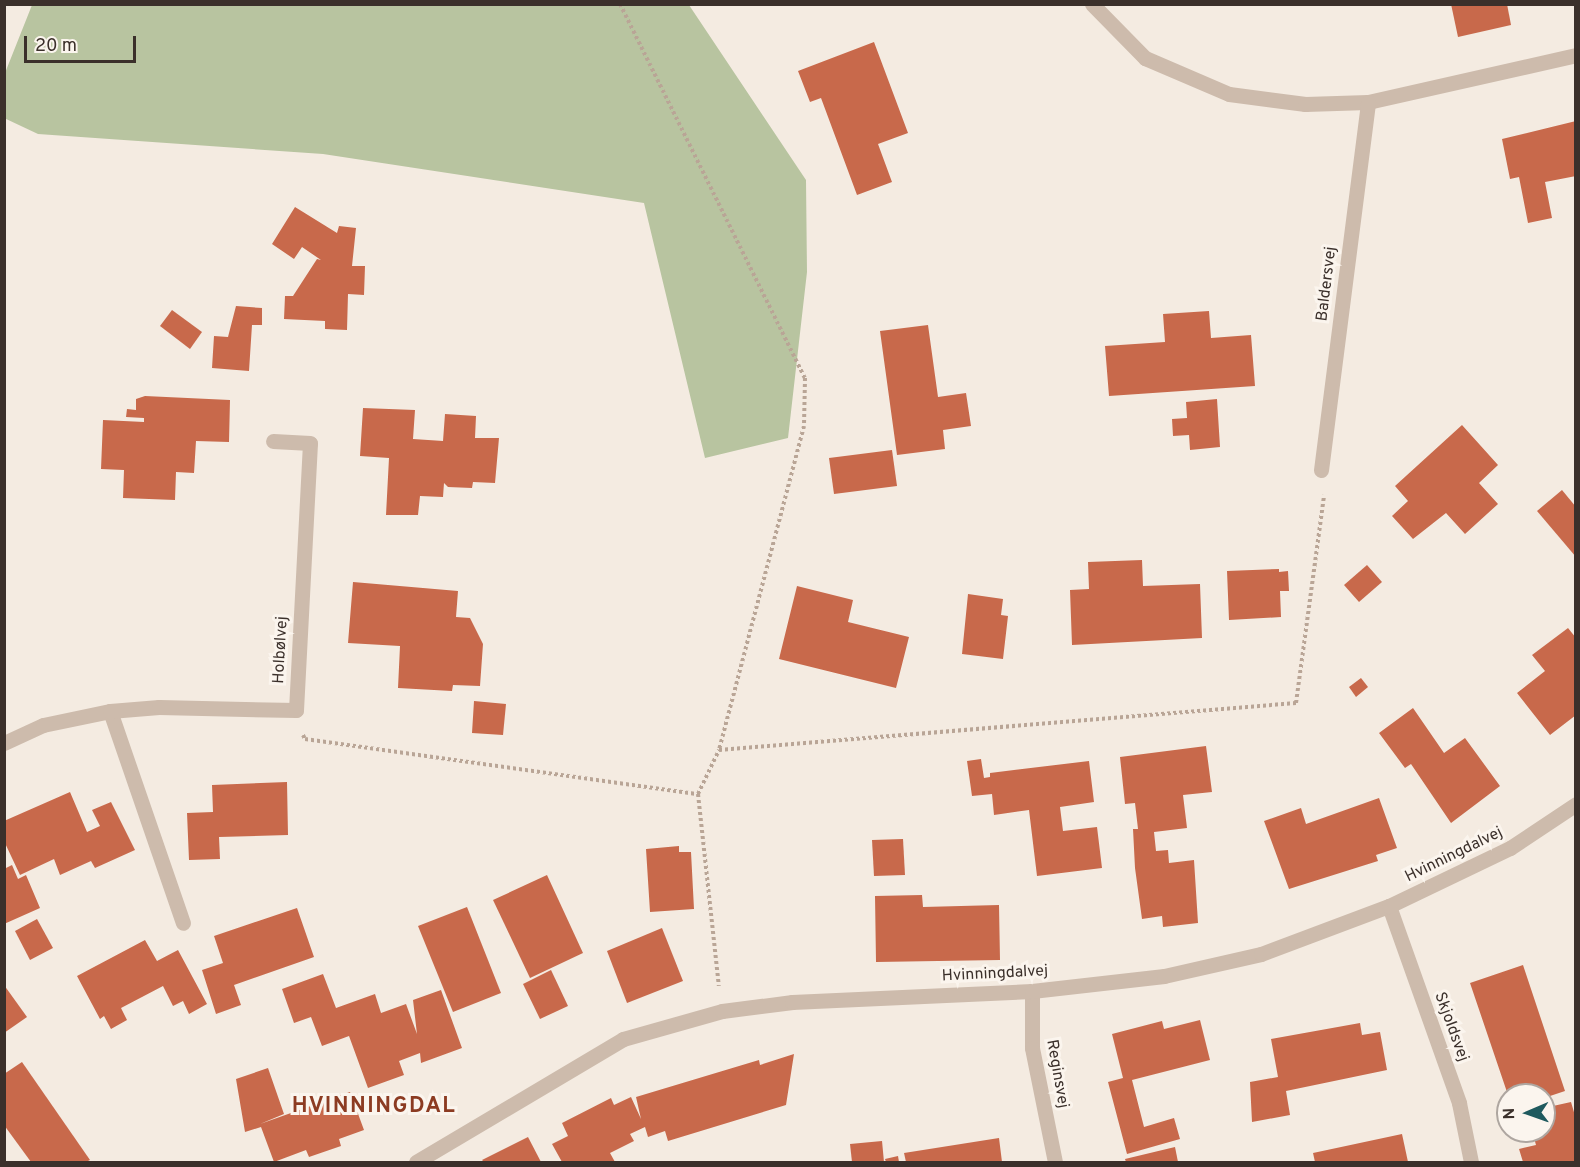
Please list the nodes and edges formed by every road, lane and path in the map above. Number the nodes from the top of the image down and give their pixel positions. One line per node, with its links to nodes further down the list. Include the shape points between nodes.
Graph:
1 (620, 4): 10 (path, via 805,378 804,426)
2 (1092, 4): 4 (street, via 1145,58 1229,94 1305,104)
3 (1575, 55): 4 (street)
4 (1368, 102): 6 (street, Baldersvej)
5 (273, 441): 7 (street, Holbølvej, via 310,443)
6 (1321, 470): 10 (path, via 1324,499 1296,703)
7 (296, 710): 8 (street, via 159,707); 11 (path, via 304,739)
8 (110, 711): 9 (street, via 43,725); 14 (street)
9 (4, 743)
10 (719, 750): 11 (path)
11 (698, 794): 16 (path)
12 (1575, 804): 13 (street, Hvinningdalvej, via 1510,848)
13 (1389, 906): 15 (street, Hvinningdalvej, via 1261,954 1164,976); 19 (street, Skjoldsvej, via 1459,1103)
14 (183, 923)
15 (1032, 992): 16 (street, Hvinningdalvej, via 792,1002); 18 (street, Reginsvej, via 1032,1048)
16 (722, 1011): 17 (street, Hvinningdalvej, via 623,1040)
17 (416, 1162)
18 (1055, 1162)
19 (1471, 1162)

